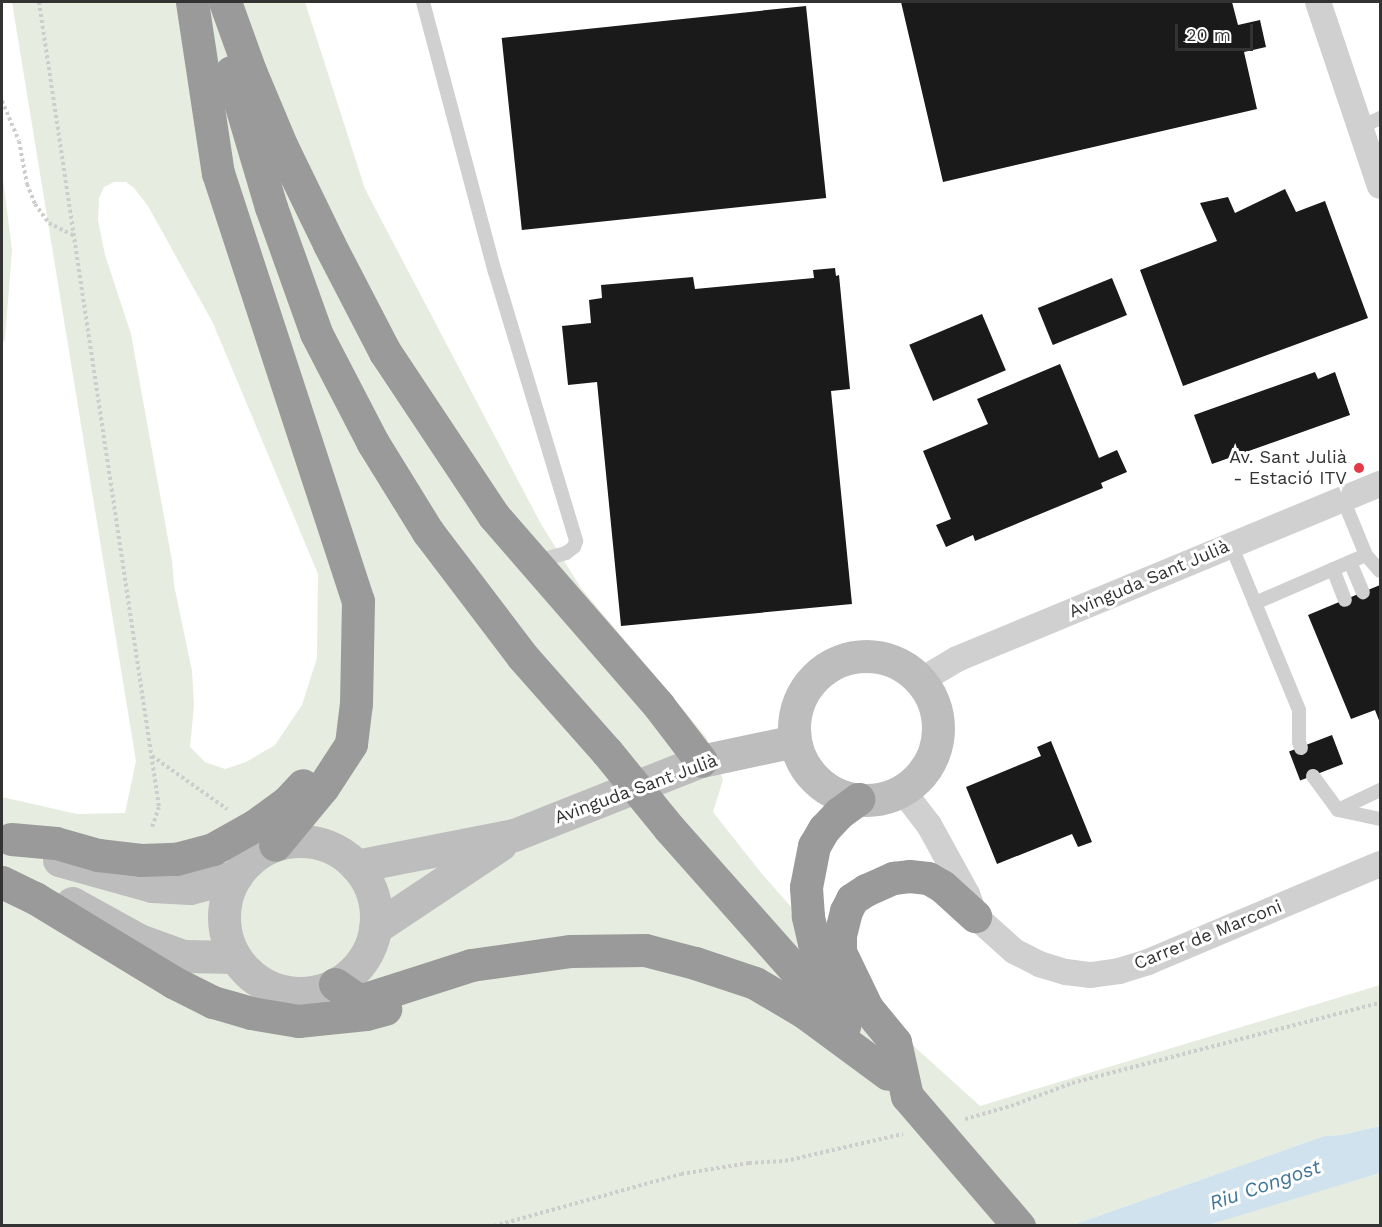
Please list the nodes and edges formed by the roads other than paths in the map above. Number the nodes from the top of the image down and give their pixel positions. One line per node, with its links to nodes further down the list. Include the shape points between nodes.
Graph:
1 (192, 2): 32 (highway, via 218,172 358,601 351,744 323,787)
2 (212, 2): 45 (highway, bridge, via 271,207 316,333 373,443 428,532 522,656)
3 (225, 2): 13 (highway, via 282,147 385,352 494,516)
4 (423, 2): 13 (lane, via 495,272 576,541 566,552)
5 (1318, 2): 6 (street)
6 (1370, 123): 7 (street)
7 (1380, 186)
8 (1380, 484): 9 (street, Avinguda Sant Julià)
9 (1343, 499): 10 (street, Avinguda Sant Julià); 11 (lane)
10 (1231, 544): 19 (lane); 20 (street, Avinguda Sant Julià, via 957,659)
11 (1366, 555): 12 (lane); 14 (lane); 16 (lane)
12 (1380, 559)
13 (533, 562): 23 (highway, via 659,706)
14 (1350, 562): 15 (lane); 17 (lane)
15 (1333, 569): 18 (lane); 19 (lane)
16 (1380, 571)
17 (1363, 592)
18 (1345, 600)
19 (1256, 603): 22 (lane, via 1299,710)
20 (920, 681): 21 (street, via 885,658 864,655 834,663 810,682 799,700); 25 (street, via 936,713 935,748 922,772)
21 (795, 741): 23 (street, Avinguda Sant Julià); 27 (street, via 811,774 824,786)
22 (1301, 748)
23 (701, 761): 33 (street, Avinguda Sant Julià)
24 (1313, 776): 29 (lane)
25 (902, 790): 27 (street, via 873,799); 39 (street, via 929,825)
26 (1380, 790): 29 (lane)
27 (858, 799): 44 (highway, via 824,829 814,846 806,888 808,916 824,968 839,988)
28 (1380, 802): 29 (lane)
29 (1338, 810): 30 (lane); 31 (lane)
30 (1380, 812)
31 (1380, 819)
32 (265, 835): 34 (highway, via 176,859 98,855 56,843); 36 (street, via 319,843); 37 (street)
33 (514, 835): 36 (street); 40 (street)
34 (5, 848): 37 (street, via 152,886 190,888); 41 (street, via 43,886 139,940 183,956)
35 (1380, 864): 39 (street, Carrer de Marconi, via 1148,962 1091,975 1040,964 1014,951)
36 (356, 866): 40 (street, via 369,884)
37 (236, 876): 41 (street, via 227,895 224,916 226,937)
38 (2, 882): 42 (highway, via 213,1002 298,1021 366,1014 413,1002 477,979)
39 (975, 916): 44 (highway, via 928,878 893,878 852,899 840,935 840,952)
40 (375, 928): 43 (street, via 368,951 354,970)
41 (235, 957): 43 (street, via 269,987 314,992)
42 (500, 963): 43 (highway, via 471,965 359,1001); 45 (highway, via 571,951 645,950 695,963 755,983 804,1012)
43 (335, 984)
44 (867, 1008): 45 (highway, via 895,1042)
45 (898, 1085): 46 (highway, bridge)
46 (1019, 1226)

